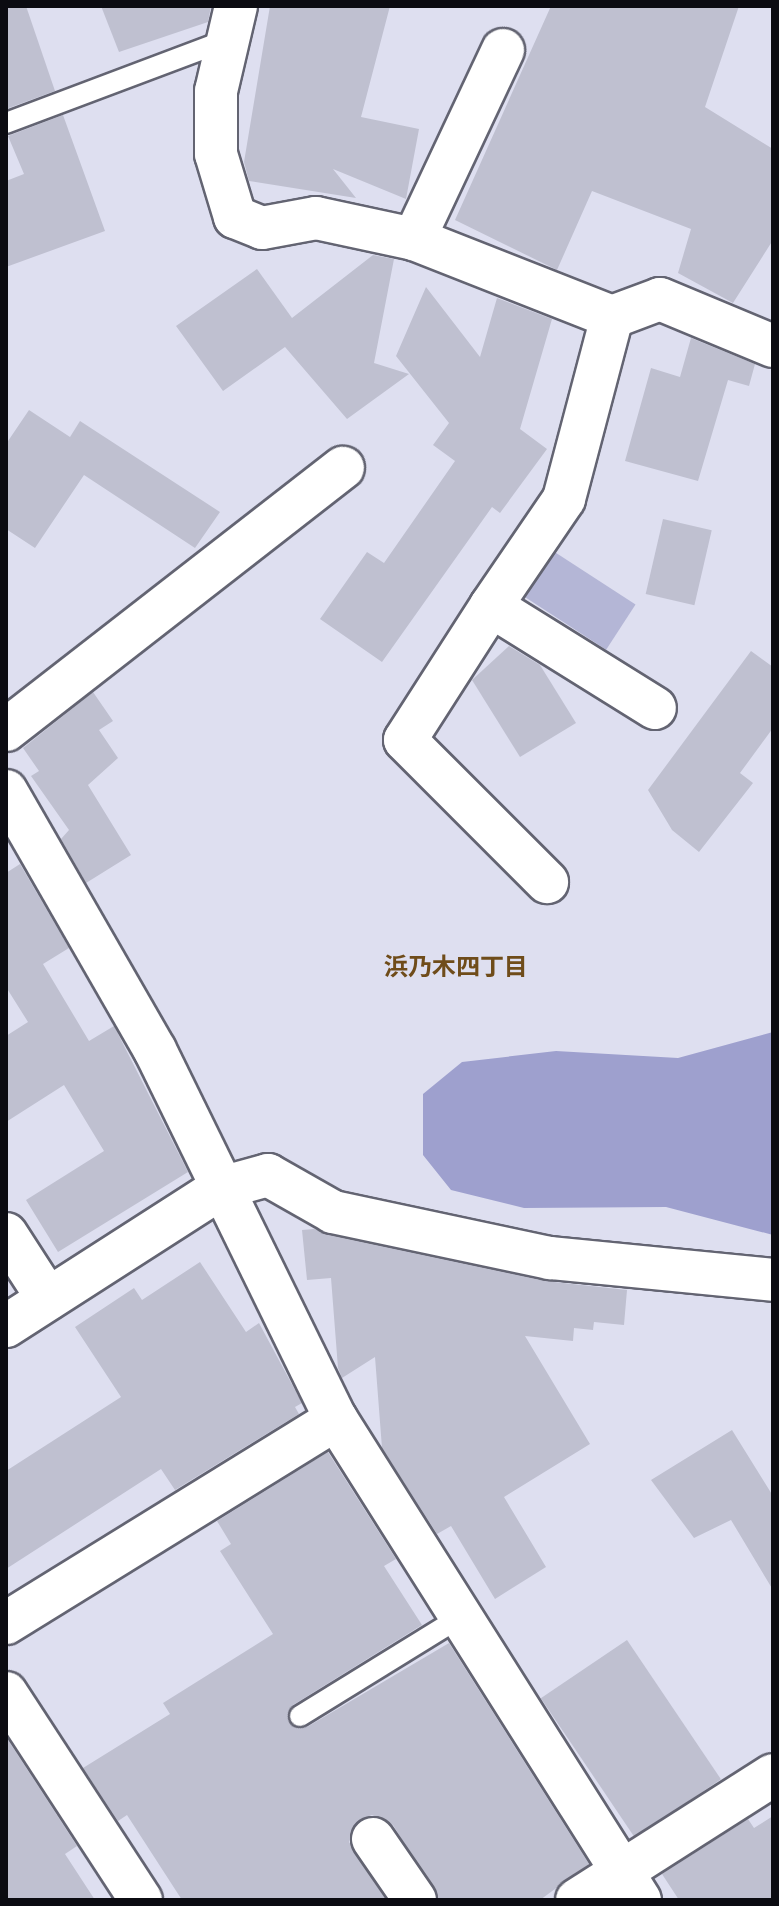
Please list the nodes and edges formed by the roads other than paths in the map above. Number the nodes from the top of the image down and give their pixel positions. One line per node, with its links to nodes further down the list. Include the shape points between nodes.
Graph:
1 (232, 23): 3 (lane); 4 (street, via 216,91 216,154 235,217 262,228 316,218)
2 (503, 50): 4 (street)
3 (6, 123)
4 (414, 239): 5 (street)
5 (612, 317): 6 (street, via 660,299); 8 (street, via 564,499)
6 (773, 346)
7 (343, 468): 10 (street)
8 (491, 606): 9 (street); 12 (street, via 405,740)
9 (655, 708)
10 (6, 730)
11 (6, 791): 13 (street, via 155,1050)
12 (547, 882)
13 (221, 1188): 15 (street, via 268,1175 333,1212 519,1251); 16 (street); 18 (street)
14 (6, 1234): 16 (street)
15 (773, 1280)
16 (48, 1299): 17 (street)
17 (6, 1326)
18 (336, 1419): 19 (street); 20 (street)
19 (462, 1616): 22 (lane); 25 (street)
20 (6, 1623)
21 (6, 1693): 26 (street)
22 (300, 1716)
23 (773, 1775): 25 (street)
24 (373, 1839): 27 (street)
25 (631, 1885): 28 (street)
26 (141, 1900)
27 (415, 1900)
28 (577, 1900)

